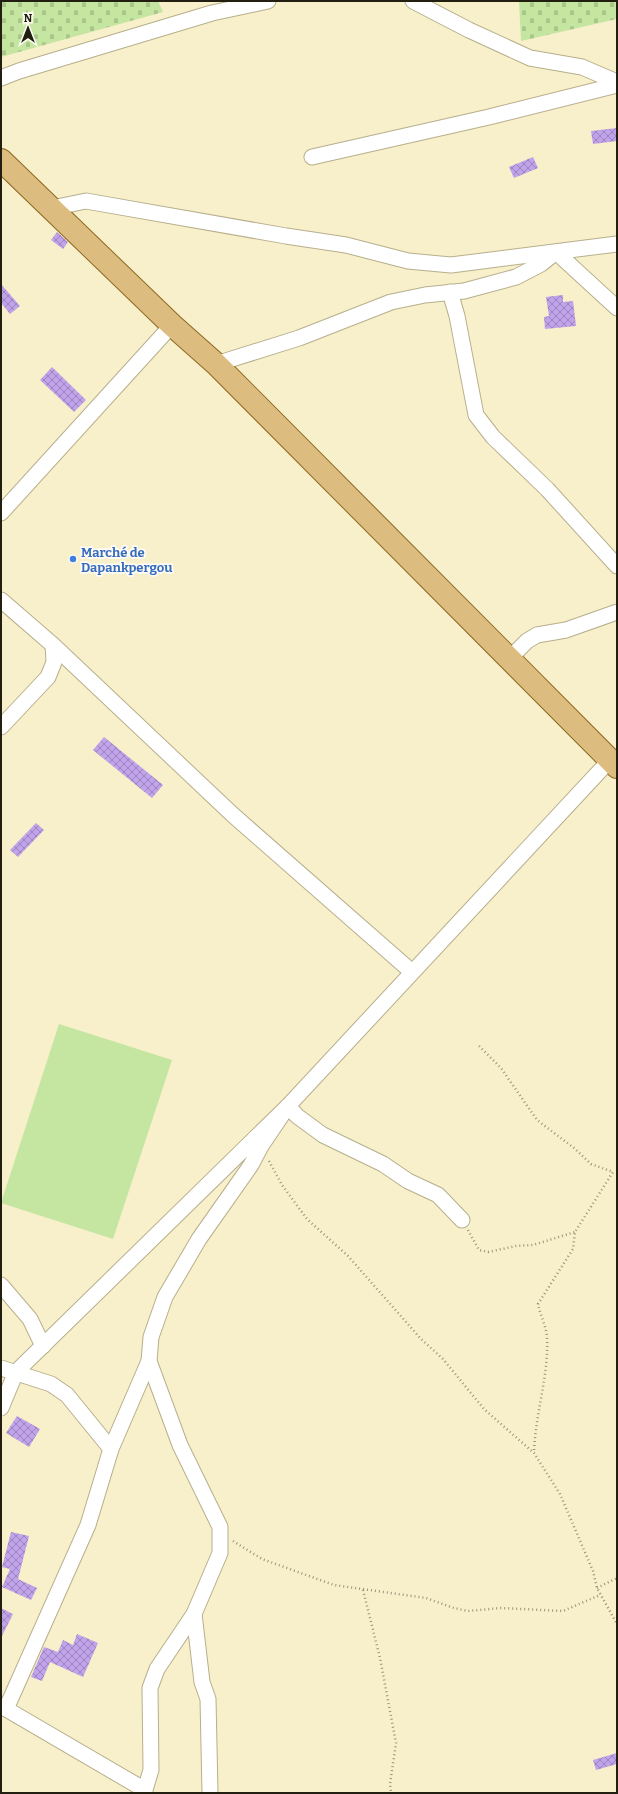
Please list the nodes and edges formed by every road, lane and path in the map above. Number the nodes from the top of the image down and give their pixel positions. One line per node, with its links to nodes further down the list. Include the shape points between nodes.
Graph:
1 (268, 1): 3 (street)
2 (413, 1): 5 (street, via 530,58 582,66)
3 (213, 7): 4 (street)
4 (1, 78)
5 (617, 84): 6 (street, via 489,117)
6 (312, 157)
7 (1, 160): 8 (main road)
8 (52, 208): 10 (street, via 86,201 346,245 408,261 451,265); 13 (main road)
9 (617, 244): 10 (street)
10 (556, 252): 11 (street, via 541,264 516,277 483,287); 12 (street)
11 (450, 292): 14 (street, via 391,302 292,340); 16 (street, via 476,415 493,437 547,489)
12 (617, 308)
13 (172, 325): 14 (main road); 15 (street)
14 (216, 364): 20 (main road)
15 (1, 513)
16 (617, 566)
17 (1, 600): 19 (street)
18 (617, 612): 20 (street, via 566,630 537,635)
19 (53, 645): 21 (street, via 54,662 48,677); 23 (street, via 233,815)
20 (509, 659): 22 (main road)
21 (1, 727)
22 (614, 764): 23 (street)
23 (412, 972): 25 (street)
24 (479, 1046): 28 (path, via 501,1068 537,1120 591,1164 613,1172)
25 (288, 1106): 26 (street); 27 (street, via 323,1135 383,1164 408,1181 438,1195); 30 (street)
26 (261, 1146): 31 (street, via 251,1165 199,1239 166,1296 151,1337); 36 (path, via 274,1173 307,1219 348,1256 421,1339 443,1359 484,1409)
27 (462, 1220): 28 (path, via 479,1250 488,1252 533,1245)
28 (575, 1232): 36 (path, via 573,1248 538,1304 544,1318 547,1354 542,1402 534,1433)
29 (1, 1285): 30 (street, via 30,1319)
30 (43, 1346): 33 (street)
31 (149, 1361): 35 (street); 37 (street, via 180,1444)
32 (1, 1368): 33 (street)
33 (16, 1372): 34 (street); 35 (street, via 51,1384 67,1395)
34 (1, 1408)
35 (111, 1449): 44 (street, via 88,1525)
36 (534, 1453): 39 (path, via 560,1494 593,1571)
37 (220, 1527): 40 (path, via 237,1545 262,1559 334,1585); 42 (street, via 220,1553)
38 (617, 1578): 39 (path)
39 (597, 1588): 41 (path)
40 (363, 1590): 41 (path, via 426,1598 468,1611 501,1608 563,1611); 47 (path, via 380,1658 396,1743)
41 (600, 1595): 43 (path)
42 (194, 1614): 45 (street, via 157,1668 150,1688 152,1770); 46 (street, via 202,1682 208,1699)
43 (617, 1624)
44 (4, 1707): 45 (street)
45 (145, 1791)
46 (210, 1793)
47 (391, 1793)

